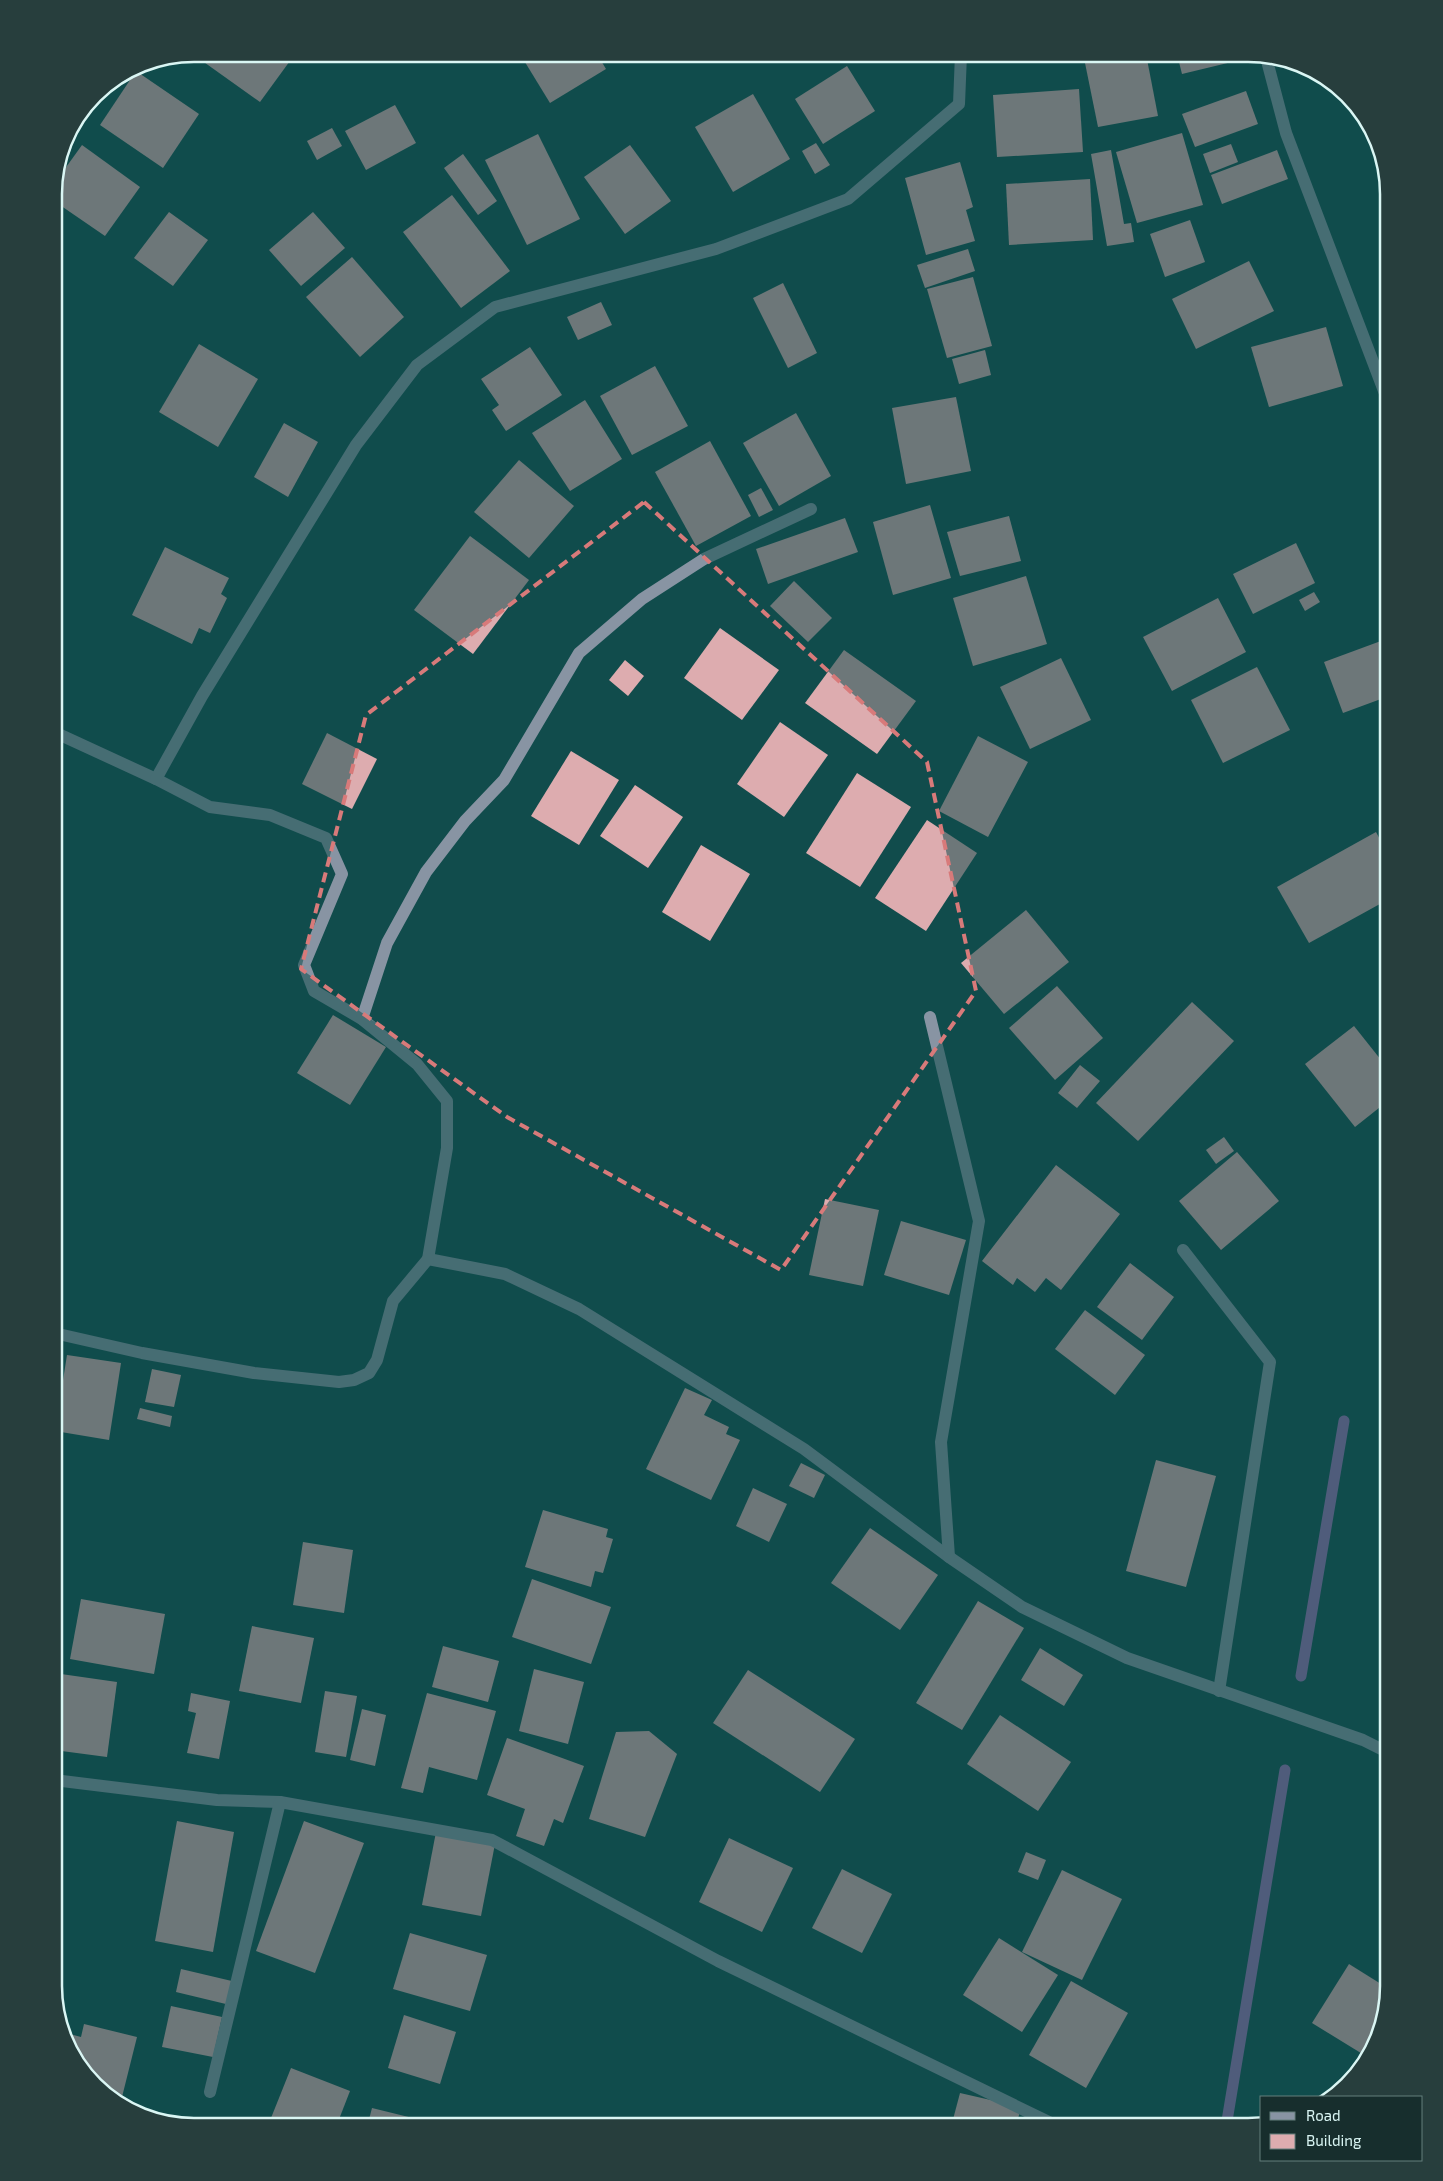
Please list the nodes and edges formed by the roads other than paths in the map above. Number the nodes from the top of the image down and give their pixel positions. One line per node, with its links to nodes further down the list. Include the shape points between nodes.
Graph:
1 (961, 63): 6 (street, via 959,104 848,199 716,249 496,307 416,365 356,445 202,696)
2 (1268, 64): 3 (street, via 1286,133)
3 (1380, 380)
4 (811, 509): 8 (street, via 704,559 642,599 579,653 504,780 465,821 426,872 387,943)
5 (63, 736): 6 (street)
6 (156, 778): 8 (street, via 210,807 270,815 326,838 342,874 304,965 314,991)
7 (930, 1017): 12 (street, via 979,1221 941,1442)
8 (362, 1019): 10 (street, via 417,1064 447,1101 447,1148)
9 (1183, 1250): 13 (street, via 1270,1362)
10 (428, 1259): 11 (street, via 393,1301 377,1360 368,1373 354,1380 339,1382 254,1373 142,1354); 12 (street, via 505,1274 579,1309 804,1449)
11 (62, 1335)
12 (949, 1557): 13 (street, via 1022,1607 1127,1658)
13 (1218, 1691): 14 (street)
14 (1380, 1748)
15 (62, 1781): 16 (street, via 217,1800)
16 (280, 1802): 17 (street); 18 (street, via 492,1840 718,1961)
17 (210, 2092)
18 (1041, 2118)

